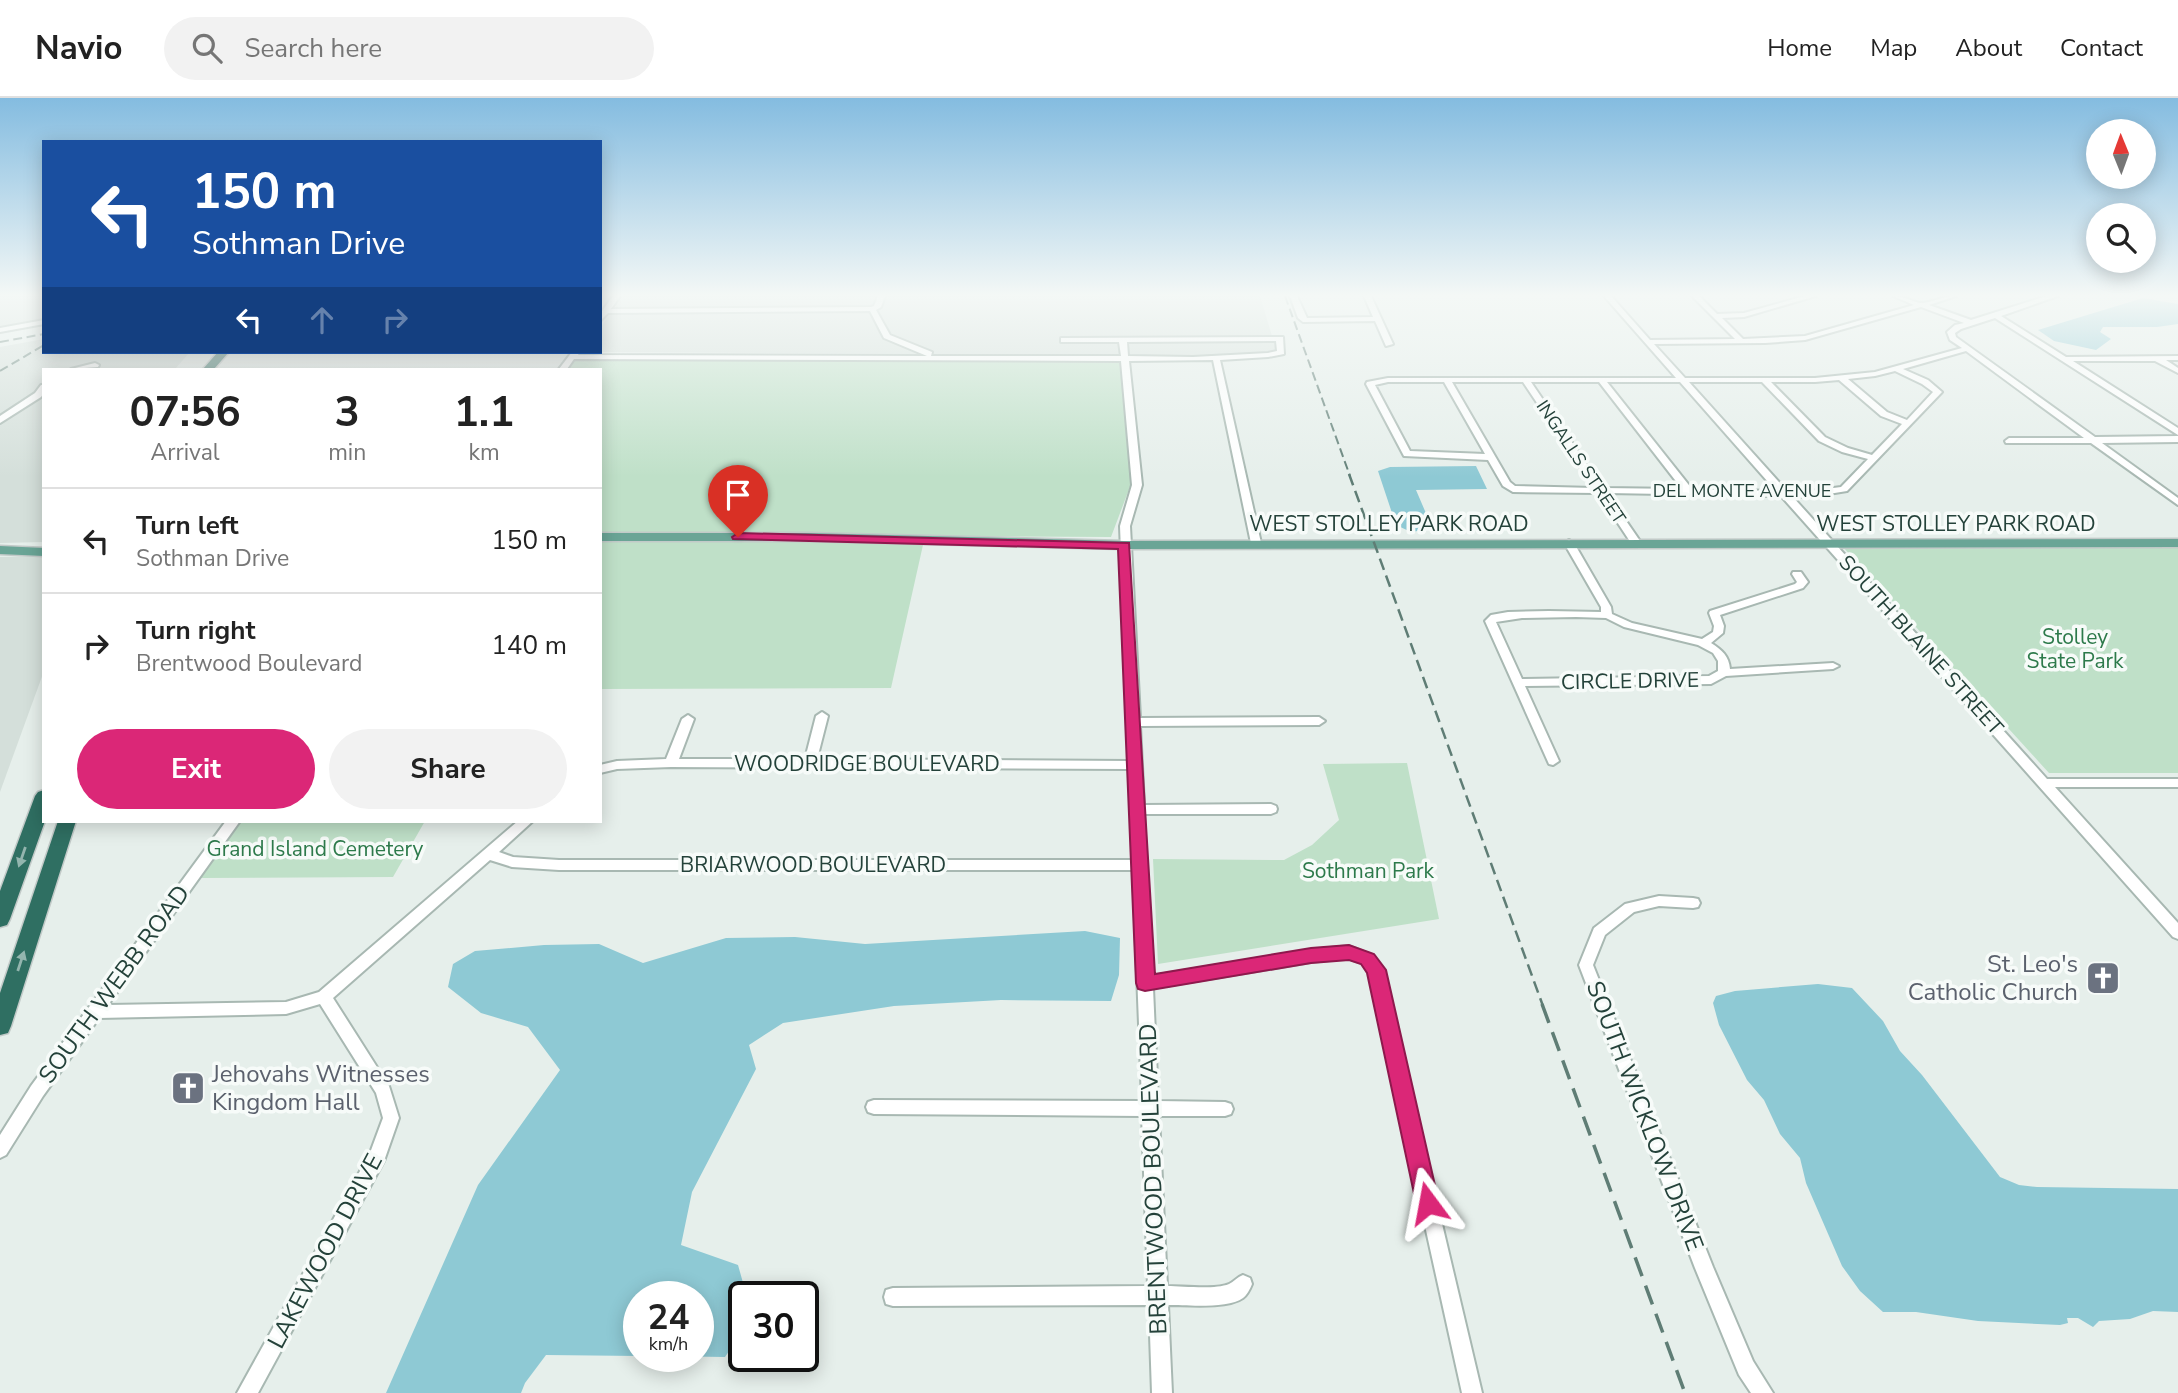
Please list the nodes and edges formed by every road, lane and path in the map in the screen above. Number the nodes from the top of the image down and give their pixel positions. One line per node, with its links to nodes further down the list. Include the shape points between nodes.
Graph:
1 (755, 356): 10 (street)
2 (939, 356): 10 (street)
3 (1125, 356): 14 (street)
4 (1249, 356): 13 (street)
5 (1660, 356): 23 (street, SOUTH BLAINE STREET)
6 (1941, 356): 17 (street)
7 (1976, 356): 29 (street)
8 (2064, 356): 11 (street)
9 (2178, 358): 12 (street)
10 (946, 359): 14 (street)
11 (2068, 359): 12 (street); 28 (street)
12 (2158, 359): 18 (street)
13 (1217, 361): 14 (street); 40 (street)
14 (1126, 362): 45 (street, via 1137,485 1127,512)
15 (95, 365): 16 (street)
16 (80, 368)
17 (1898, 369): 19 (street); 27 (street, DEL MONTE AVENUE, via 1938,392)
18 (2178, 371)
19 (1842, 378): 24 (street); 27 (street, via 1884,414)
20 (1447, 380): 21 (street); 32 (street); 32 (street, via 1370,384 1406,454)
21 (1525, 380): 22 (street); 35 (street, INGALLS STREET)
22 (1601, 380): 23 (street); 36 (street)
23 (1682, 380): 24 (street); 37 (street, SOUTH BLAINE STREET)
24 (1764, 380): 33 (street, via 1822,439)
25 (42, 390): 26 (street)
26 (0, 421)
27 (1908, 423): 33 (street, DEL MONTE AVENUE)
28 (2178, 432)
29 (2090, 439): 30 (street); 31 (street); 38 (street)
30 (2178, 439)
31 (2009, 441)
32 (1490, 457): 34 (street)
33 (1874, 458): 37 (street, DEL MONTE AVENUE, via 1844,489)
34 (1504, 480): 35 (street, DEL MONTE AVENUE, via 1523,491)
35 (1601, 491): 36 (street, DEL MONTE AVENUE); 44 (street, INGALLS STREET)
36 (1689, 492): 37 (street, DEL MONTE AVENUE)
37 (1783, 493): 41 (street, SOUTH BLAINE STREET)
38 (2178, 502)
39 (602, 537): 45 (main road, WEST STOLLEY PARK ROAD)
40 (1256, 543): 43 (main road, WEST STOLLEY PARK ROAD); 45 (main road, WEST STOLLEY PARK ROAD)
41 (1829, 543): 42 (main road, WEST STOLLEY PARK ROAD); 44 (main road, WEST STOLLEY PARK ROAD); 64 (street, SOUTH BLAINE STREET)
42 (2178, 543)
43 (1569, 544): 44 (main road, WEST STOLLEY PARK ROAD); 50 (street)
44 (1637, 544)
45 (1124, 545): 58 (street, BRENTWOOD BOULEVARD)
46 (42, 546): 47 (main road)
47 (0, 549): 48 (main road)
48 (42, 552)
49 (1797, 574): 51 (street, via 1803,582 1799,586 1714,613 1718,633)
50 (1607, 615): 51 (street, CIRCLE DRIVE, via 1627,625); 54 (street, CIRCLE DRIVE, via 1495,617 1490,621)
51 (1703, 644): 53 (street, CIRCLE DRIVE, via 1722,656)
52 (1833, 666): 53 (street)
53 (1724, 673): 54 (street, CIRCLE DRIVE, via 1711,680)
54 (1518, 683): 59 (street, CIRCLE DRIVE)
55 (822, 716): 61 (street)
56 (688, 719): 60 (street)
57 (1319, 721): 58 (street)
58 (1133, 722): 62 (street, BRENTWOOD BOULEVARD)
59 (1553, 761)
60 (671, 763): 61 (street, WOODRIDGE BOULEVARD); 63 (street, WOODRIDGE BOULEVARD)
61 (810, 764): 62 (street, WOODRIDGE BOULEVARD)
62 (1135, 765): 68 (street, BRENTWOOD BOULEVARD)
63 (602, 769)
64 (2045, 783): 65 (street); 75 (street, SOUTH BLAINE STREET)
65 (2178, 783)
66 (42, 802): 76 (highway, one-way to 76)
67 (1271, 809): 68 (street)
68 (1136, 810): 73 (street, BRENTWOOD BOULEVARD)
69 (66, 823): 81 (highway, one-way to 69)
70 (232, 823): 80 (street, SOUTH WEBB ROAD)
71 (524, 823): 72 (street)
72 (488, 854): 73 (street, BRIARWOOD BOULEVARD, via 512,862 559,865); 79 (street)
73 (1139, 864): 78 (street, BRENTWOOD BOULEVARD)
74 (1693, 903): 92 (street, SOUTH WICKLOW DRIVE, via 1659,901 1630,908 1599,932 1586,965 1710,1281 1746,1368)
75 (2171, 917): 77 (street, SOUTH BLAINE STREET)
76 (0, 919)
77 (2178, 933)
78 (1145, 983): 84 (street, BRENTWOOD BOULEVARD); 91 (street, via 1349,952 1367,959 1376,970)
79 (324, 997): 80 (street, via 286,1008); 89 (street, LAKEWOOD DRIVE, via 383,1091 391,1118 378,1156)
80 (93, 1012): 85 (street, SOUTH WEBB ROAD)
81 (0, 1026)
82 (874, 1107): 84 (street)
83 (1225, 1109): 84 (street)
84 (1150, 1110): 87 (street, BRENTWOOD BOULEVARD)
85 (0, 1150)
86 (1243, 1284): 87 (street, via 1236,1292 1218,1295)
87 (1157, 1296): 88 (street); 90 (street, BRENTWOOD BOULEVARD)
88 (893, 1297)
89 (247, 1393)
90 (1162, 1393)
91 (1472, 1393)
92 (1763, 1393)

